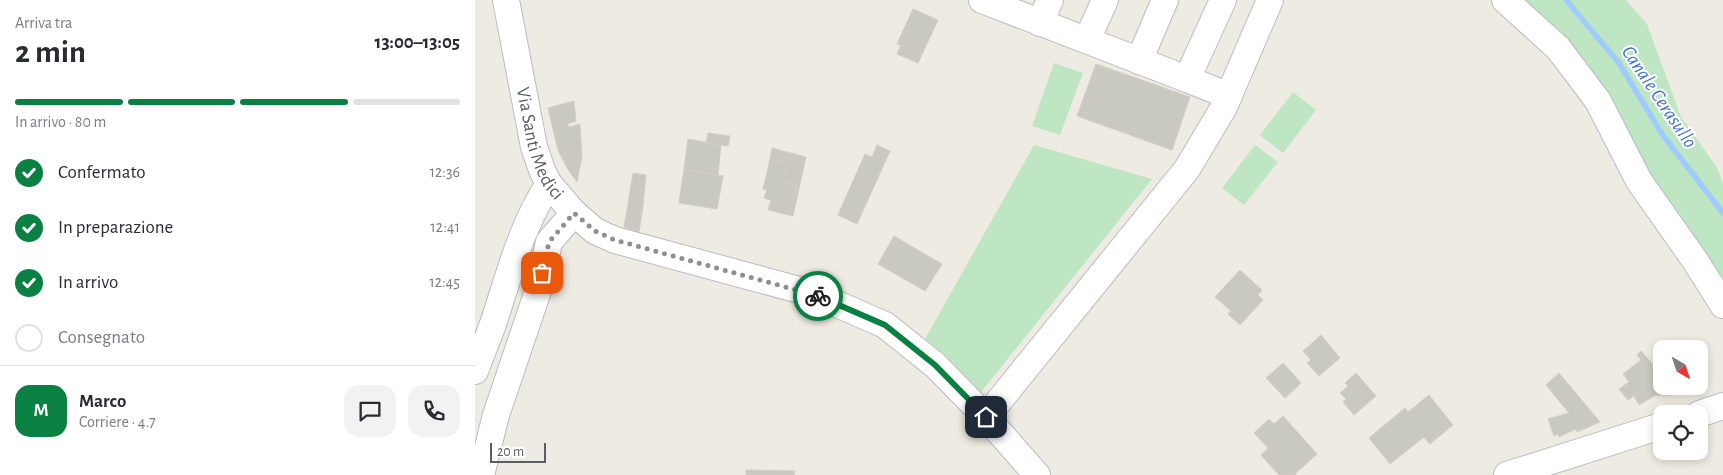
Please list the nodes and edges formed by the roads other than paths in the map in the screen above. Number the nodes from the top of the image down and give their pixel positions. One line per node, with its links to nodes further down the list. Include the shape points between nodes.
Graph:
1 (506, 0): 13 (street, Via Santi Medici, via 541,170)
2 (1105, 0): 9 (street)
3 (1165, 0): 10 (street)
4 (1223, 0): 11 (street)
5 (1505, 0): 16 (street, via 1559,48 1598,102 1639,181)
6 (986, 1): 8 (street)
7 (1267, 1): 12 (street)
8 (1045, 11): 9 (street)
9 (1087, 40): 10 (street)
10 (1139, 61): 11 (street)
11 (1187, 79): 12 (street)
12 (1229, 96): 20 (street, via 1187,170)
13 (543, 194): 14 (street, Via Santi Medici); 15 (street, via 541,227); 17 (street, via 516,253)
14 (574, 213): 15 (street); 20 (street, Via Santi Medici, via 595,231 615,240 814,294 885,325 935,365)
15 (549, 242): 22 (street, via 539,288 496,415)
16 (1723, 305)
17 (475, 371)
18 (1723, 406): 19 (street)
19 (1708, 411)
20 (986, 417): 23 (street, Via Santi Medici)
21 (1653, 429): 24 (street)
22 (481, 475)
23 (1037, 475)
24 (1507, 475)

